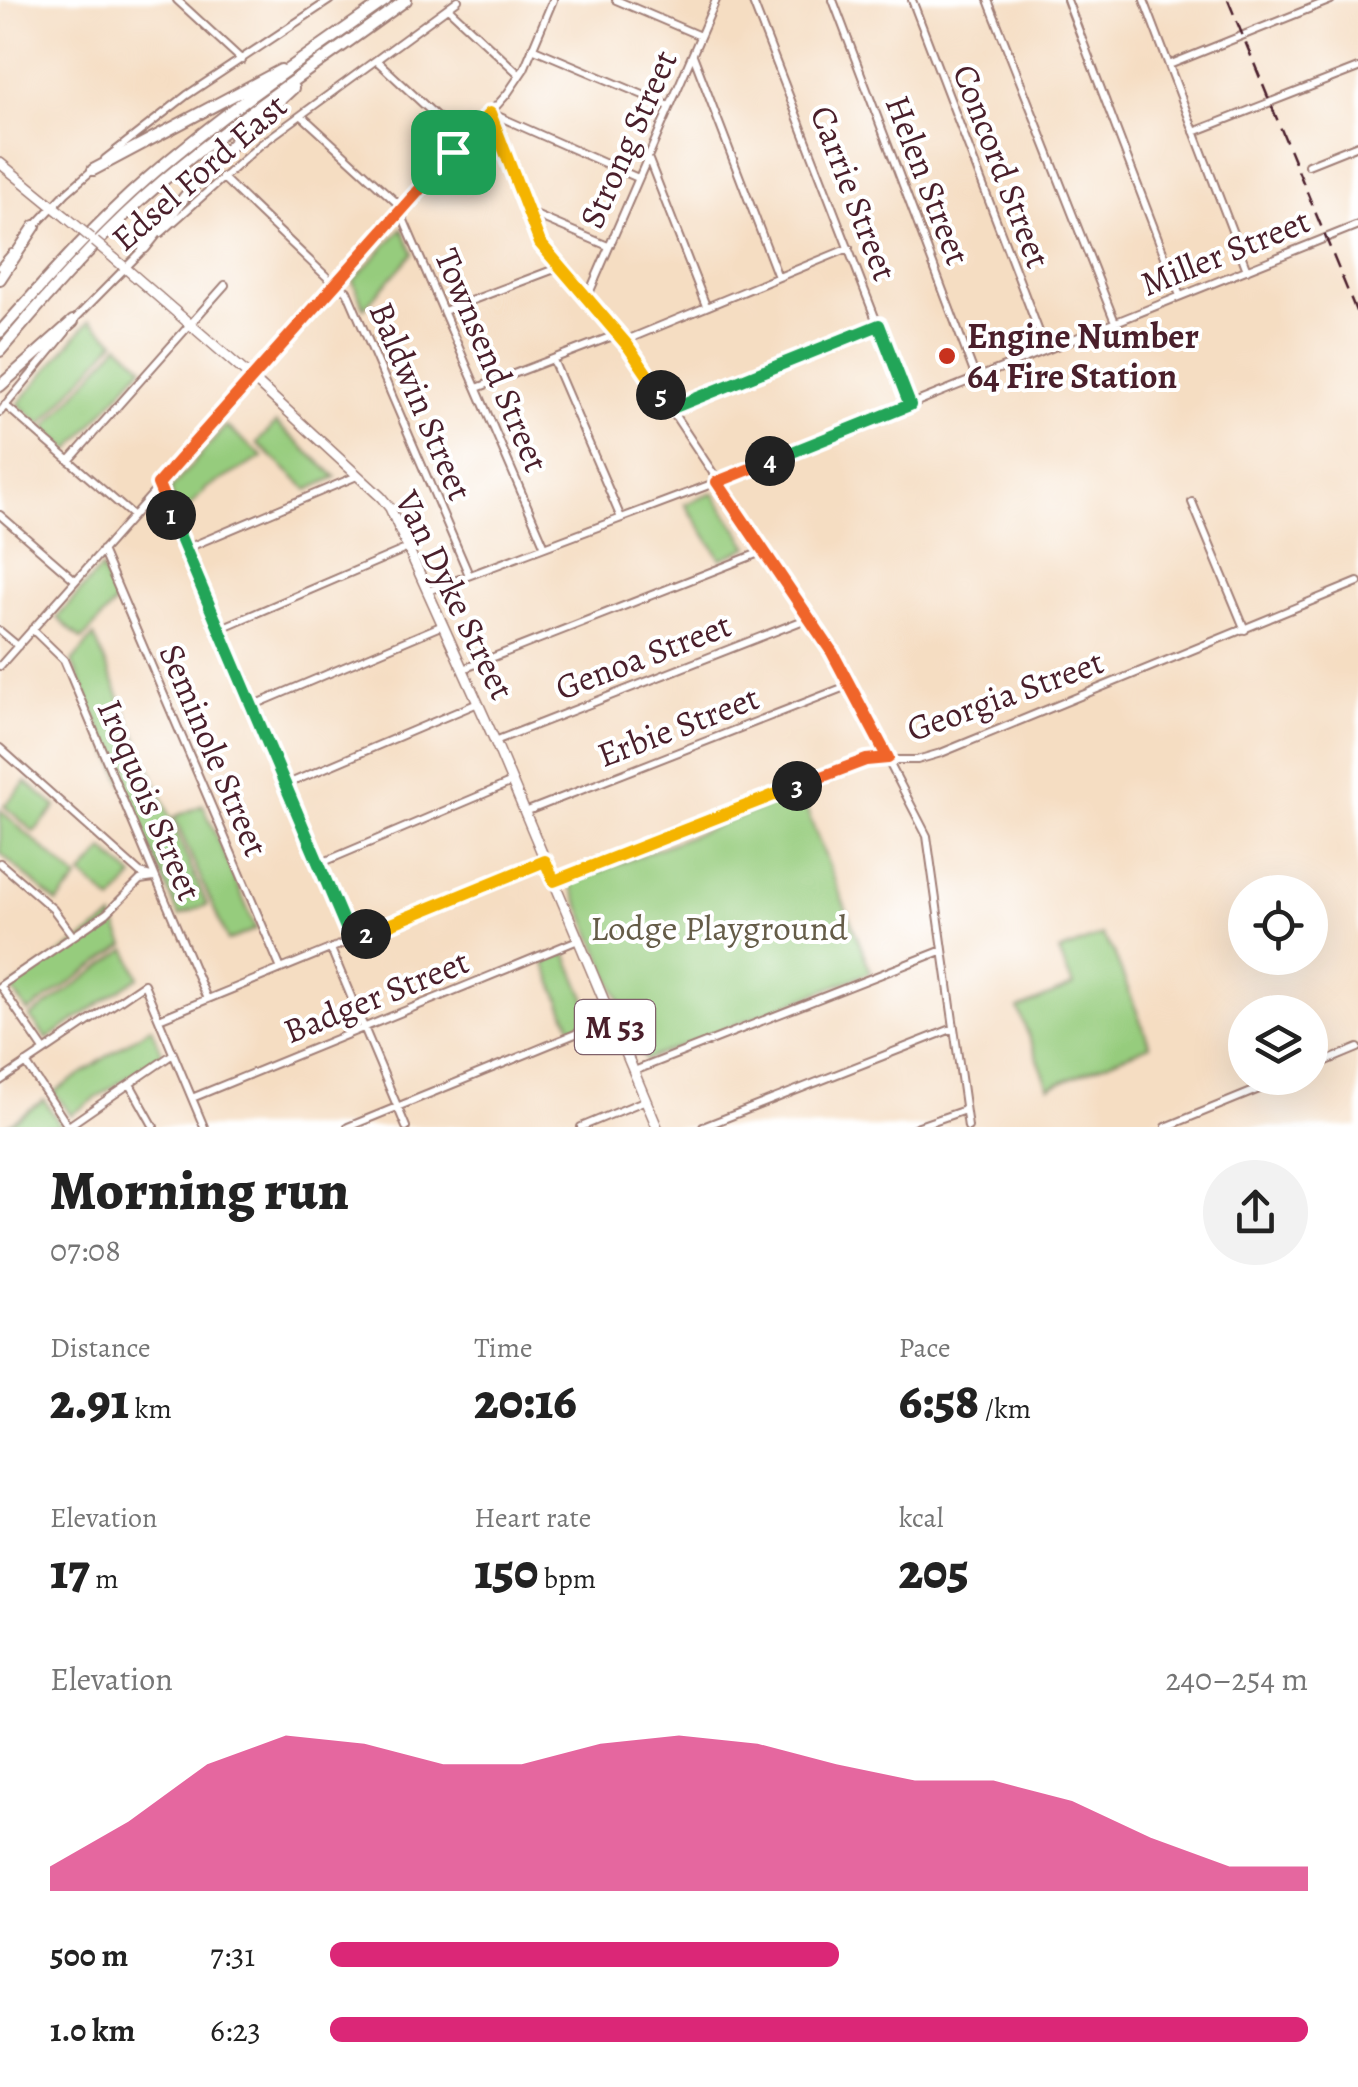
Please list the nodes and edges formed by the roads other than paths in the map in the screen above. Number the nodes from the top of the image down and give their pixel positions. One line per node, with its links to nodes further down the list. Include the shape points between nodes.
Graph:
1 (177, 0): 22 (street)
2 (310, 0): 17 (street)
3 (330, 0): 17 (street)
4 (386, 0): 24 (highway)
5 (406, 0): 27 (highway)
6 (458, 0): 18 (street, Edsel Ford East)
7 (553, 0): 20 (street)
8 (616, 0): 19 (street)
9 (716, 0): 19 (street, Strong Street)
10 (752, 0): 48 (street, Carrie Street)
11 (832, 0): 70 (street, Helen Street)
12 (912, 0): 67 (street, Concord Street)
13 (988, 0): 62 (street)
14 (1067, 0): 57 (street)
15 (1144, 0): 25 (street)
16 (1330, 0): 25 (street)
17 (319, 8): 22 (street)
18 (448, 8): 23 (street, Edsel Ford East); 28 (street)
19 (700, 36): 21 (street, Strong Street)
20 (532, 48): 28 (street); 29 (street)
21 (692, 54): 29 (street, Strong Street); 53 (street)
22 (242, 60): 38 (street, via 150,121)
23 (376, 60): 31 (street, Edsel Ford East); 33 (street)
24 (296, 64): 38 (highway); 65 (highway, via 148,178)
25 (1169, 65): 32 (street)
26 (1358, 68): 32 (street)
27 (308, 72): 47 (highway, via 211,164); 68 (highway, via 143,198)
28 (520, 75): 30 (street)
29 (670, 106): 35 (street, Strong Street)
30 (490, 113): 33 (street); 40 (street); 43 (street)
31 (301, 114): 39 (street, Edsel Ford East); 42 (street, Townsend Street)
32 (1194, 132): 52 (street)
33 (463, 141): 42 (street)
34 (1358, 145): 37 (street)
35 (648, 158): 40 (street, Strong Street); 59 (street)
36 (0, 163): 41 (main road, Van Dyke Street / M 53)
37 (1308, 165)
38 (93, 170): 41 (street)
39 (222, 177): 47 (street, Edsel Ford East); 55 (street, Baldwin Street)
40 (638, 178): 46 (street, Strong Street)
41 (52, 206): 45 (street); 51 (main road, Van Dyke Street / M 53, bridge)
42 (401, 211): 55 (street); 60 (street, Townsend Street)
43 (526, 211): 46 (street); 50 (street)
44 (1358, 225): 52 (street, Miller Street)
45 (35, 226): 49 (street); 54 (highway)
46 (608, 246): 58 (street, Strong Street)
47 (144, 248): 51 (street, Edsel Ford East)
48 (849, 248): 53 (street); 64 (street, Carrie Street)
49 (0, 267)
50 (560, 267): 58 (street); 60 (street)
51 (126, 268): 61 (street, Edsel Ford East); 63 (main road, Van Dyke Street / M 53)
52 (1247, 270): 57 (street, Miller Street)
53 (778, 277): 59 (street)
54 (0, 279)
55 (338, 284): 71 (street); 90 (street, Baldwin Street)
56 (225, 285): 63 (street)
57 (1180, 296): 62 (street, Miller Street)
58 (587, 298): 66 (street)
59 (706, 306): 66 (street)
60 (444, 311): 73 (street, Townsend Street)
61 (73, 321): 72 (highway); 75 (street, Edsel Ford East)
62 (1116, 322): 67 (street, Miller Street)
63 (191, 324): 71 (main road, Van Dyke Street / M 53); 77 (street)
64 (879, 325): 74 (street, Carrie Street); 76 (street)
65 (0, 332)
66 (621, 338): 69 (street); 76 (street)
67 (1046, 350): 70 (street, Miller Street)
68 (0, 351)
69 (553, 360): 73 (street); 84 (street)
70 (976, 378): 74 (street, Miller Street)
71 (253, 379): 78 (main road, Van Dyke Street / M 53); 80 (street)
72 (0, 386)
73 (477, 388): 85 (street, Townsend Street)
74 (910, 405): 79 (street, Miller Street)
75 (3, 408): 77 (street)
76 (670, 409): 79 (street)
77 (69, 461): 83 (street)
78 (358, 476): 86 (main road, Van Dyke Street / M 53, via 386,503); 87 (street)
79 (717, 482): 84 (street, Miller Street); 89 (street)
80 (158, 484): 83 (street); 87 (street)
81 (1192, 502): 99 (street)
82 (0, 515): 91 (street)
83 (132, 515): 88 (street)
84 (621, 518): 85 (street, Miller Street)
85 (545, 547): 90 (street, Miller Street)
86 (408, 548): 93 (main road, Van Dyke Street / M 53); 97 (street)
87 (186, 549): 97 (street)
88 (102, 550): 91 (street); 122 (street, Seminole Street)
89 (764, 551): 94 (street); 102 (street)
90 (469, 576): 93 (street, Miller Street)
91 (75, 580): 96 (street)
92 (1358, 582): 99 (street, Georgia Street)
93 (428, 591): 95 (main road, Van Dyke Street / M 53)
94 (810, 618): 103 (street); 106 (street, Genoa Street)
95 (443, 624): 102 (main road, Van Dyke Street / M 53); 105 (street)
96 (32, 629): 100 (street); 115 (street, Iroquois Street, via 64,660)
97 (219, 629): 105 (street)
98 (0, 630): 100 (street)
99 (1245, 630): 108 (street, Georgia Street, via 932,756)
100 (18, 646): 101 (street)
101 (0, 666)
102 (463, 669): 104 (main road, Van Dyke Street / M 53)
103 (850, 685): 108 (street); 111 (street, Erbie Street)
104 (478, 702): 106 (main road, Van Dyke Street / M 53); 110 (street)
105 (252, 706): 110 (street)
106 (494, 741): 109 (main road, Van Dyke Street / M 53)
107 (0, 748): 115 (street, via 140,874)
108 (888, 758): 116 (street, Georgia Street, via 849,766); 121 (street, via 929,842)
109 (512, 782): 111 (main road, Van Dyke Street / M 53); 114 (street)
110 (285, 785): 114 (street)
111 (525, 812): 112 (main road, Van Dyke Street / M 53)
112 (545, 861): 116 (main road, Van Dyke Street / M 53); 118 (street)
113 (0, 862): 117 (street)
114 (319, 864): 118 (street)
115 (155, 877): 117 (street, via 140,880); 124 (street, Iroquois Street)
116 (554, 881): 119 (main road, Van Dyke Street / M 53)
117 (73, 936): 123 (street)
118 (351, 940): 120 (street)
119 (578, 940): 126 (main road, Van Dyke Street / M 53); 127 (street, Badger Street)
120 (331, 948): 122 (street); 127 (street)
121 (944, 950): 128 (street); 134 (street)
122 (280, 970): 124 (street)
123 (0, 986): 130 (street)
124 (207, 999): 125 (street)
125 (159, 1019): 130 (street, via 144,984); 131 (street)
126 (612, 1019): 134 (main road, Van Dyke Street / M 53); 140 (street)
127 (364, 1028): 138 (street, Badger Street); 140 (street)
128 (954, 1028): 141 (street); 149 (street)
129 (1358, 1048): 132 (street)
130 (44, 1050): 133 (street)
131 (173, 1054): 136 (street); 138 (street)
132 (1328, 1060)
133 (26, 1063): 135 (street); 142 (street)
134 (634, 1071): 139 (main road, Van Dyke Street / M 53)
135 (0, 1081)
136 (130, 1084): 142 (street); 143 (street)
137 (1244, 1095): 152 (street)
138 (192, 1098): 144 (street)
139 (646, 1100): 147 (street); 148 (main road, Van Dyke Street / M 53)
140 (398, 1106): 145 (street); 146 (street)
141 (965, 1110): 150 (street); 151 (street)
142 (68, 1127)
143 (154, 1127)
144 (204, 1127)
145 (348, 1127)
146 (406, 1127)
147 (580, 1127)
148 (657, 1127)
149 (703, 1127)
150 (916, 1127)
151 (968, 1127)
152 (1166, 1127)

